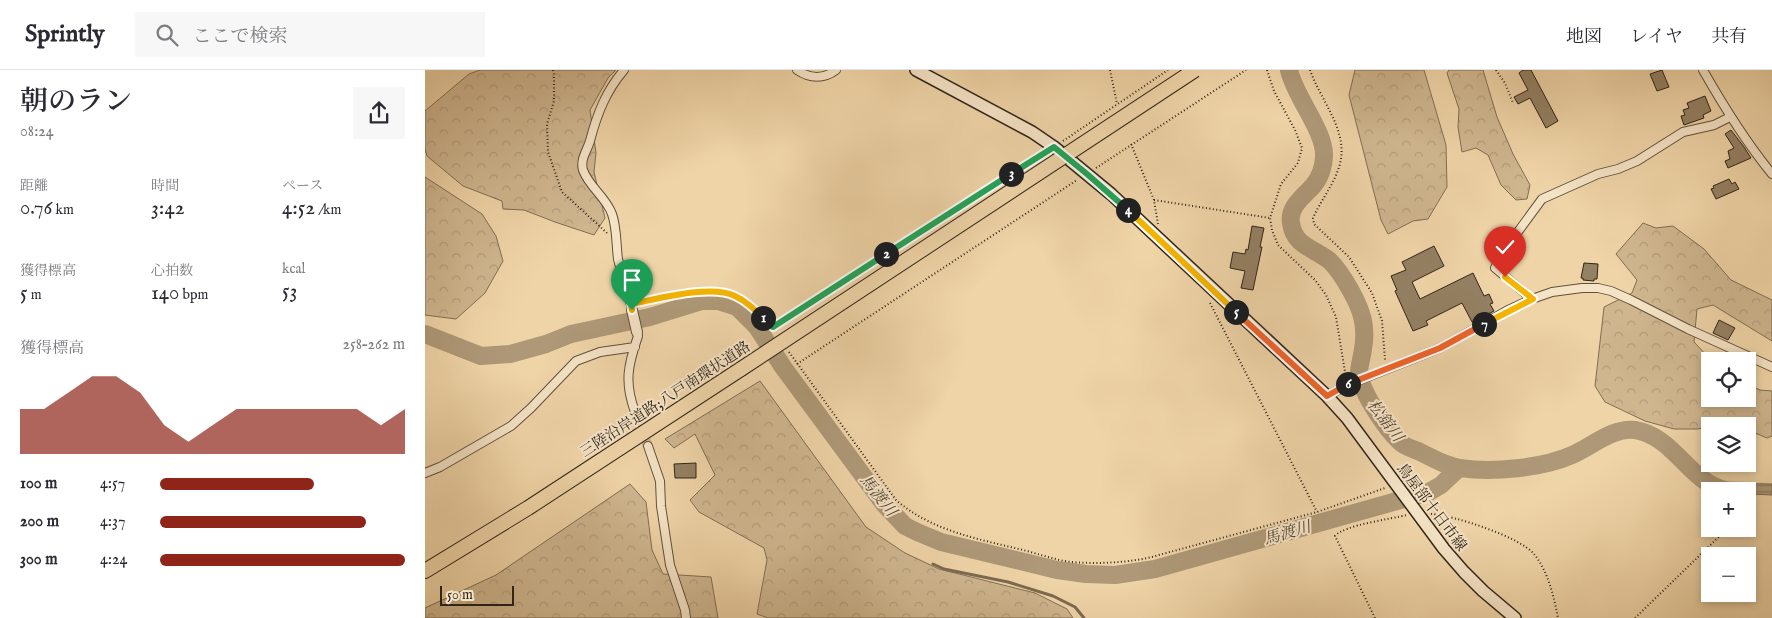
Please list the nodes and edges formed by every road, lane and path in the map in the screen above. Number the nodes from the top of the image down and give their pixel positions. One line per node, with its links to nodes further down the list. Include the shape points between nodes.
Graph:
1 (553, 70): 24 (path, via 554,101 547,124 547,146 556,176 562,192)
2 (624, 70): 24 (street, via 613,83 593,124 583,158 583,168 589,181 609,205 615,223)
3 (797, 70): 4 (street, via 819,77)
4 (836, 70)
5 (916, 70): 18 (main road, 鳥屋部十日市線)
6 (1110, 70): 15 (path)
7 (1168, 70): 15 (path)
8 (1195, 70): 45 (highway, 三陸沿岸道路;八戸南環状道路, bridge, via 528,508)
9 (1246, 70): 17 (path)
10 (1267, 70): 22 (path, via 1302,148 1298,163 1281,184)
11 (1310, 70): 35 (path, via 1333,117 1341,138 1342,154 1339,170 1313,218 1314,224 1349,257 1372,293 1382,321)
12 (1496, 70): 14 (path)
13 (1703, 70): 16 (street)
14 (1513, 103)
15 (1117, 104): 18 (path)
16 (1730, 117): 20 (street); 26 (street, via 1714,125 1683,132 1637,161 1542,199 1495,268)
17 (1131, 144): 19 (path); 21 (path)
18 (1054, 147): 19 (main road, 鳥屋部十日市線); 28 (path)
19 (1087, 174): 23 (main road, 鳥屋部十日市線); 33 (path)
20 (1772, 174)
21 (1154, 200): 22 (path); 23 (path, via 1159,223)
22 (1269, 218): 36 (path, via 1279,244 1326,295 1335,317 1343,368)
23 (1155, 235): 37 (main road, 鳥屋部十日市線)
24 (616, 242): 27 (street)
25 (1209, 299): 42 (path)
26 (1533, 299): 34 (street, via 1567,290 1598,288 1611,291); 35 (street, via 1440,348)
27 (631, 307): 28 (path, via 702,291 719,292 734,295 749,304); 29 (street)
28 (773, 327): 30 (path)
29 (637, 332): 31 (street)
30 (777, 335)
31 (635, 347): 38 (street, via 629,370 629,395); 40 (street, via 600,352 577,361 511,426 440,468)
32 (787, 350): 33 (path)
33 (797, 364): 42 (path, via 895,500 926,521 953,533 1069,562 1127,562)
34 (1772, 367)
35 (1383, 372): 36 (street)
36 (1349, 384): 37 (street)
37 (1327, 396): 41 (main road, 鳥屋部十日市線)
38 (635, 412)
39 (648, 446): 46 (street, via 660,481 670,565)
40 (425, 473)
41 (1398, 487): 42 (path); 43 (main road, 鳥屋部十日市線)
42 (1317, 512)
43 (1417, 512): 47 (path, via 1357,526 1335,536); 48 (main road, 鳥屋部十日市線, via 1464,572); 49 (path, via 1466,521 1515,541 1533,553 1547,577)
44 (1719, 537): 50 (path)
45 (425, 571)
46 (686, 618)
47 (1375, 618)
48 (1515, 618)
49 (1558, 618)
50 (1635, 618)

